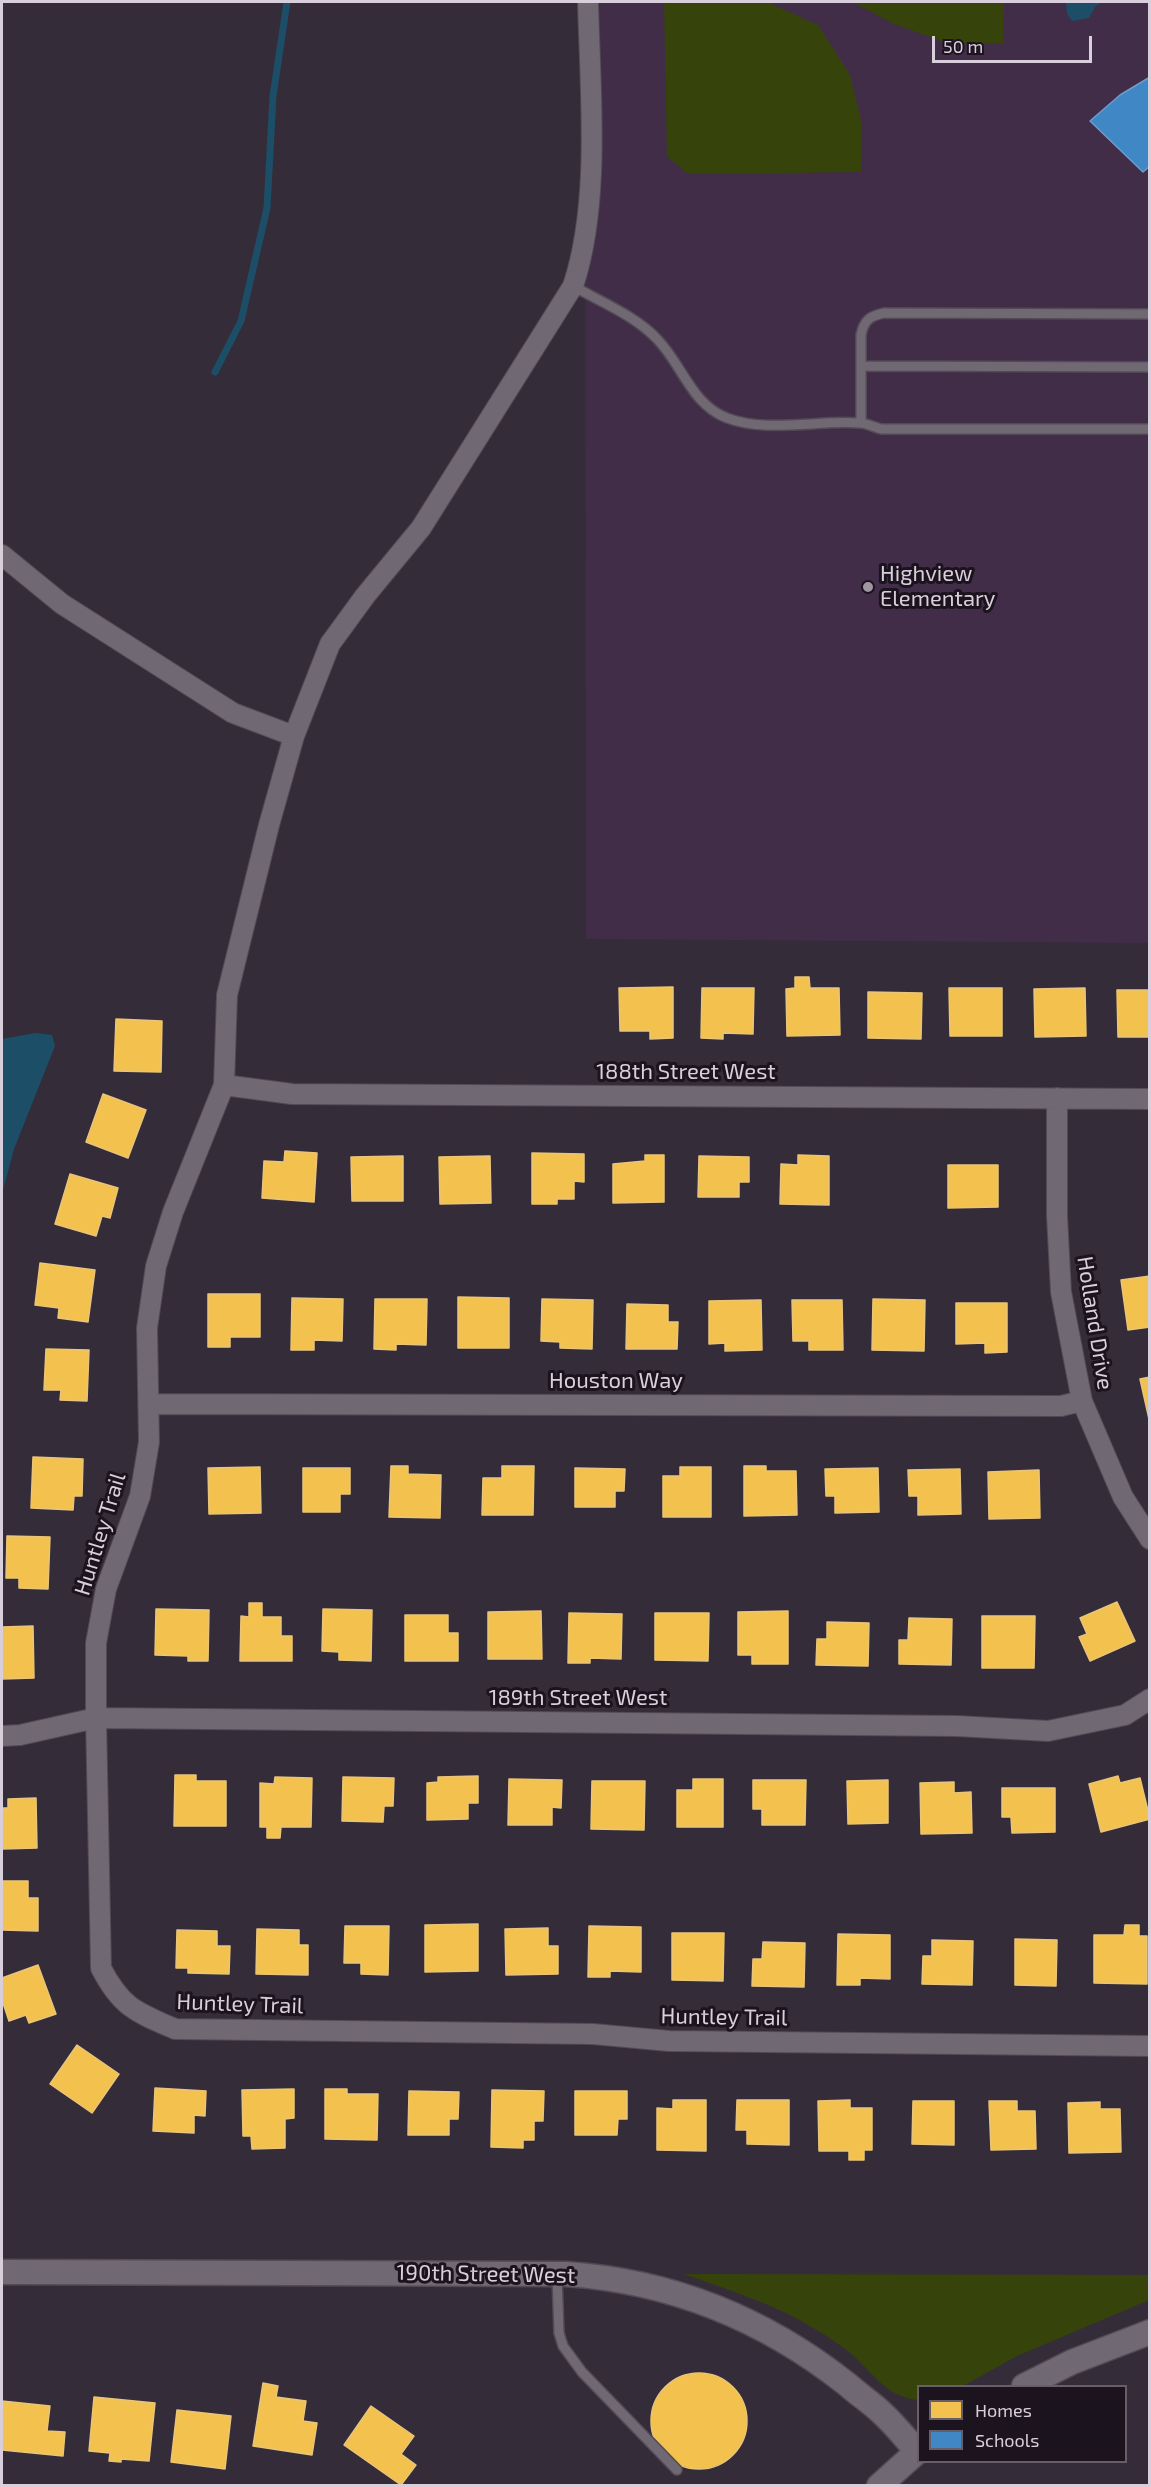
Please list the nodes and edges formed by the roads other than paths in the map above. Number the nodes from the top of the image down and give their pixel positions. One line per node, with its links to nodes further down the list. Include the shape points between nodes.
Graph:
1 (588, 2): 2 (street, Huntley Trail, via 589,208)
2 (573, 286): 6 (lane, via 647,329 709,408 726,418 746,423); 9 (street, Huntley Trail, via 421,528 330,644)
3 (1149, 314): 4 (lane, via 885,313 872,316 863,324)
4 (861, 366): 5 (lane); 6 (lane)
5 (1149, 367)
6 (861, 423): 7 (lane, via 881,429)
7 (1149, 429)
8 (2, 555): 9 (street, via 62,604 233,713)
9 (294, 736): 10 (street, Huntley Trail, via 230,984)
10 (224, 1085): 11 (street, 188th Street West, via 292,1094); 14 (street, Huntley Trail, via 173,1212 156,1266 147,1328)
11 (1057, 1098): 12 (street, 188th Street West); 13 (street, Holland Drive, via 1061,1292)
12 (1149, 1099)
13 (1082, 1401): 14 (street, Houston Way, via 1061,1406); 15 (street, Holland Drive, via 1123,1497)
14 (149, 1404): 17 (street, Huntley Trail, via 150,1442 140,1496 105,1589 98,1632)
15 (1149, 1539)
16 (1149, 1699): 17 (street, 189th Street West, via 1125,1715 1048,1731 957,1726)
17 (96, 1718): 18 (street, 189th Street West); 19 (street, Huntley Trail, via 101,1968 112,1990 135,2011 175,2029 593,2034 669,2041)
18 (2, 1736)
19 (1149, 2046)
20 (2, 2272): 21 (street, 190th Street West)
21 (557, 2274): 24 (street, 190th Street West, via 640,2283 732,2312 826,2368 883,2414); 26 (lane, via 559,2333 567,2353)
22 (1149, 2332): 23 (street)
23 (1026, 2385)
24 (917, 2450)
25 (917, 2452): 27 (street)
26 (676, 2470)
27 (879, 2486)

